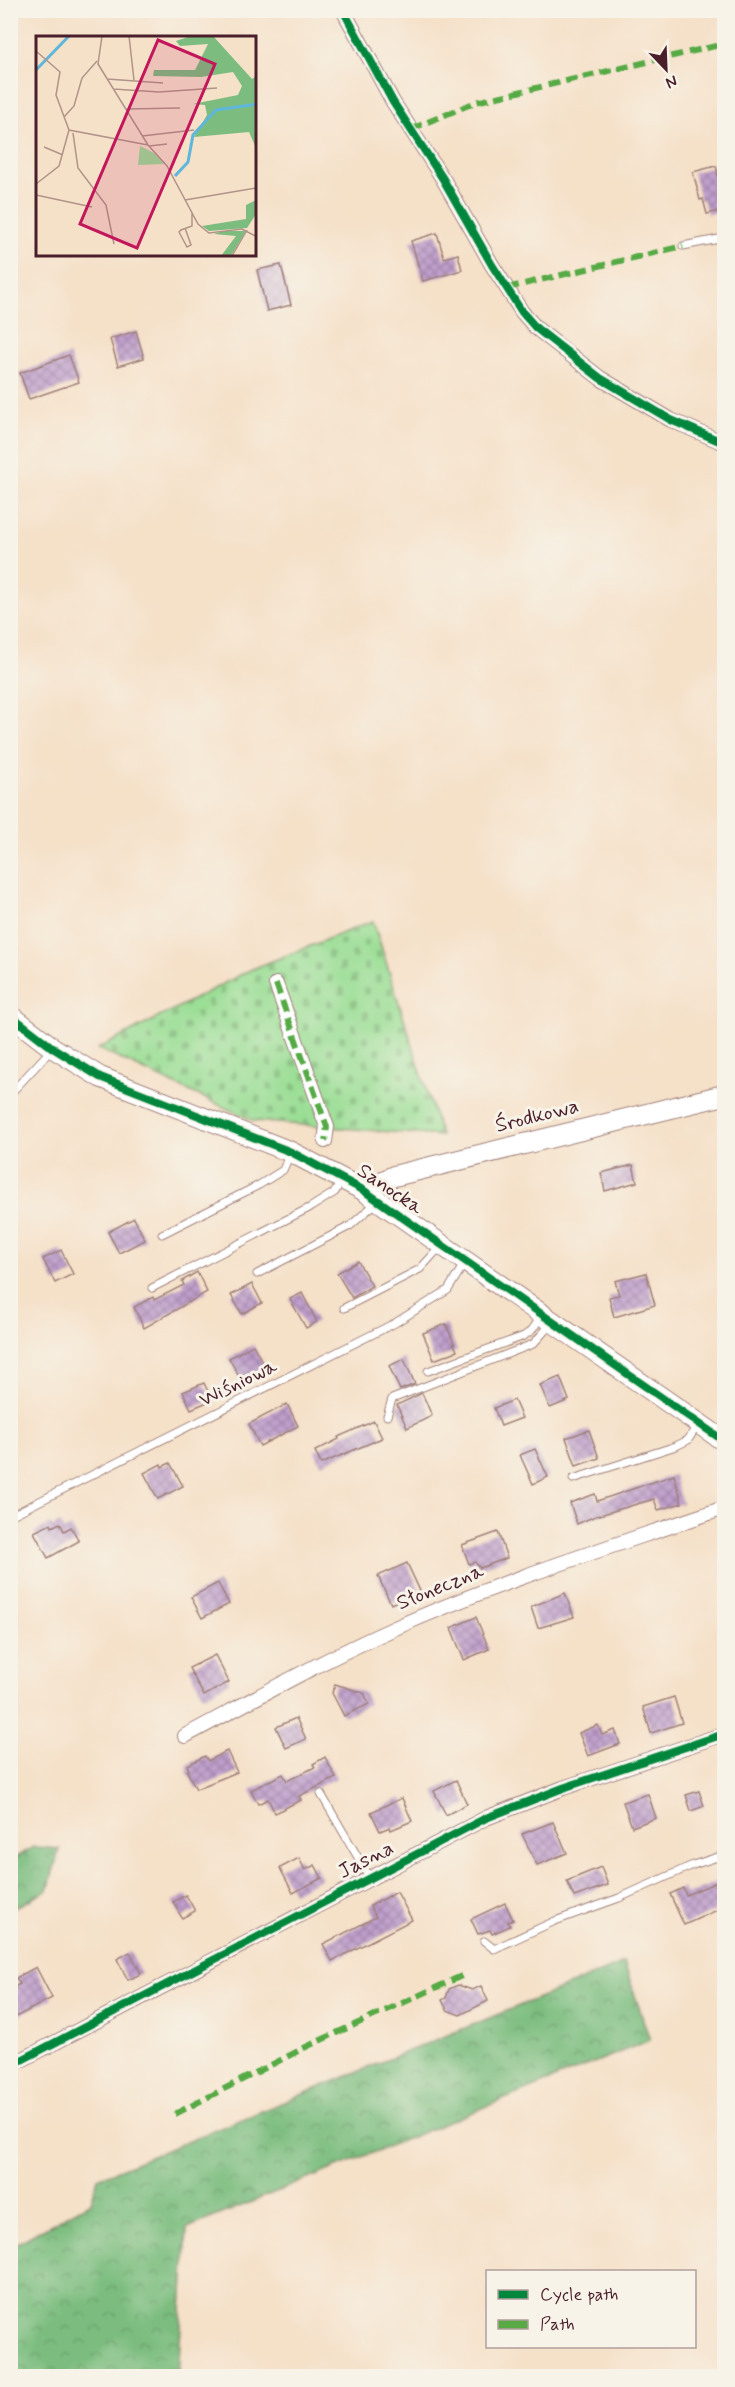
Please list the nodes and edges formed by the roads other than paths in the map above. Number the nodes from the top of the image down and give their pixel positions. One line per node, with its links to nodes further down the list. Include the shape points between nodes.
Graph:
1 (343, 10): 4 (street, via 393,102 492,265 536,328 600,378 671,420)
2 (724, 238): 3 (lane)
3 (683, 246)
4 (724, 443)
5 (276, 984): 10 (street, via 327,1127)
6 (14, 1022): 7 (street, Sanocka)
7 (53, 1048): 8 (lane); 11 (street, Sanocka, via 118,1085)
8 (10, 1094)
9 (724, 1095): 13 (street, Środkowa, via 394,1176)
10 (325, 1141)
11 (291, 1152): 12 (street, Sanocka); 14 (lane, via 283,1170)
12 (343, 1178): 13 (street, Sanocka); 18 (lane, via 335,1192 311,1207)
13 (370, 1196): 15 (street, Sanocka); 17 (lane, via 350,1226)
14 (162, 1234)
15 (441, 1245): 16 (street, Sanocka); 19 (lane, via 420,1269)
16 (465, 1262): 20 (street, Sanocka); 27 (lane, Wiśniowa, via 448,1290 395,1323)
17 (257, 1274)
18 (152, 1288)
19 (344, 1308)
20 (547, 1318): 21 (lane, via 524,1336); 22 (lane, via 533,1344 392,1399); 23 (street, Sanocka)
21 (428, 1371)
22 (387, 1416)
23 (699, 1424): 24 (street, Sanocka); 25 (lane, via 688,1440 676,1446)
24 (724, 1442)
25 (573, 1479)
26 (724, 1508): 29 (street, Słoneczna, via 569,1561 394,1628)
27 (10, 1516)
28 (724, 1734): 32 (street, Jasna, via 486,1818)
29 (184, 1736)
30 (321, 1794): 32 (lane)
31 (724, 1855): 33 (lane, via 494,1948)
32 (370, 1878): 34 (street, Jasna)
33 (484, 1941)
34 (10, 2066)

